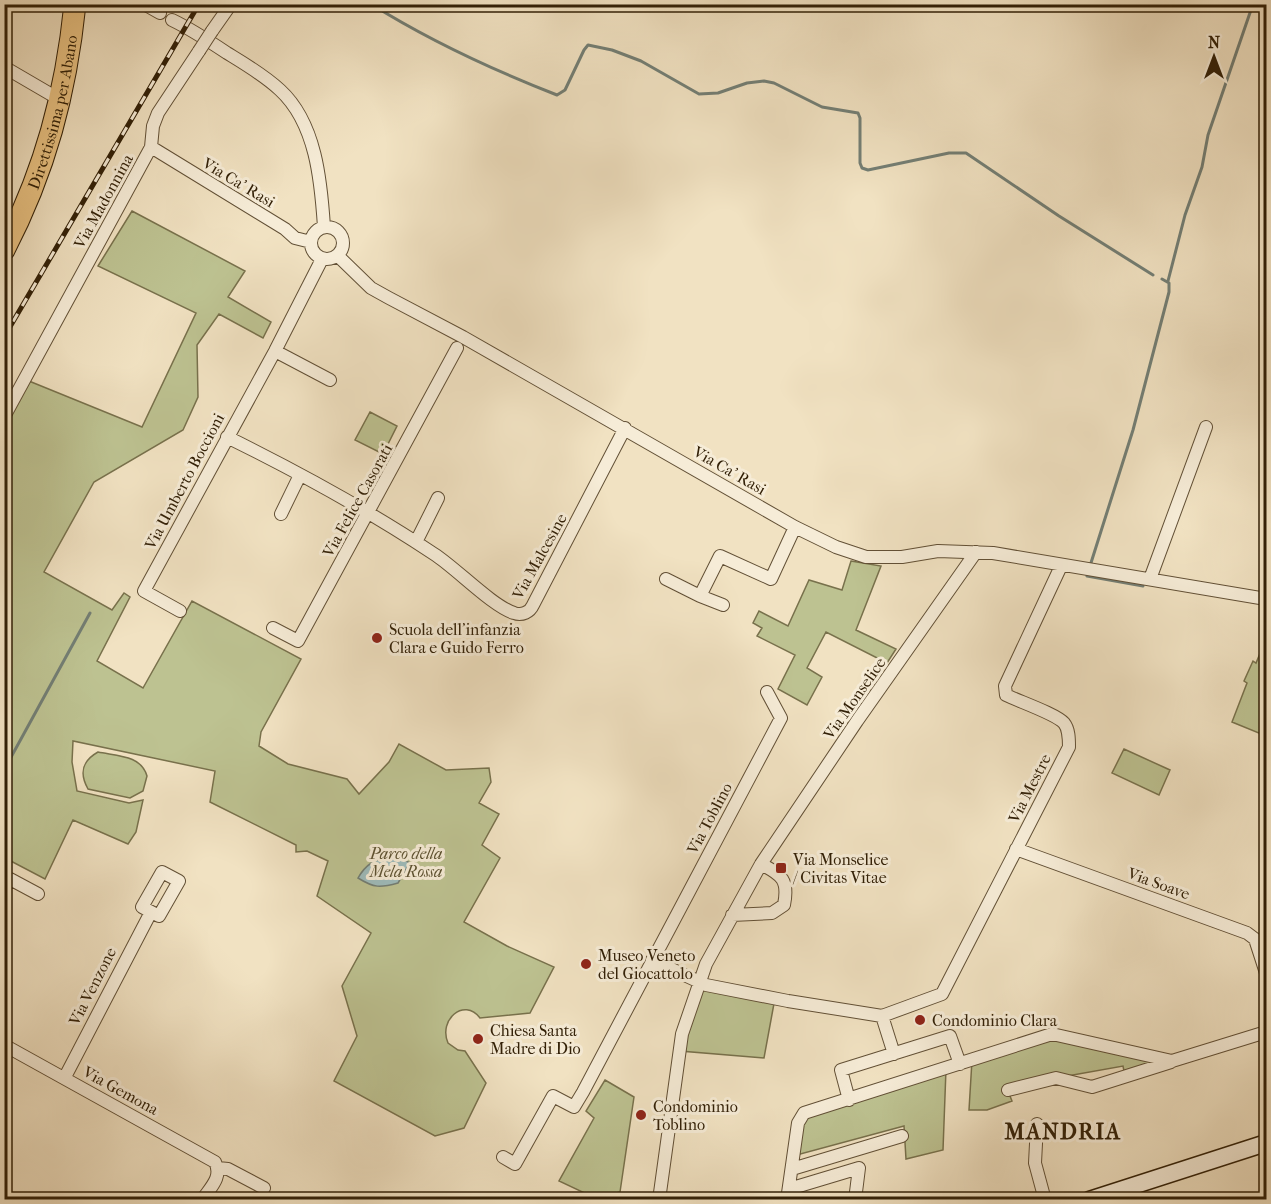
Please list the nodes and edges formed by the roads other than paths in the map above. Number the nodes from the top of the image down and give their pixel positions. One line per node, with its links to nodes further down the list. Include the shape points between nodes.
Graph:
1 (75, 4): 11 (highway, Direttissima per Abano, via 59,107 36,179)
2 (144, 4): 4 (street)
3 (231, 4): 8 (street, Via Madonnina, bridge, via 158,113)
4 (160, 13)
5 (172, 20): 9 (street, via 254,69 291,104 311,143)
6 (4, 67): 7 (street)
7 (52, 95)
8 (151, 147): 10 (street, Via Ca' Rasi, via 295,238); 17 (street, Via Madonnina)
9 (324, 227): 10 (street, via 315,232); 12 (street, via 334,228 342,236 344,246)
10 (311, 242): 13 (street, via 315,254)
11 (4, 250)
12 (338, 256): 13 (street); 19 (street, Via Ca' Rasi, via 371,288)
13 (322, 259): 15 (street, Via Umberto Boccioni)
14 (457, 348): 24 (street, Via Felice Casorati)
15 (275, 351): 16 (street); 20 (street, Via Umberto Boccioni)
16 (330, 380)
17 (4, 417)
18 (1206, 427): 30 (street)
19 (625, 428): 25 (street, Via Ca' Rasi); 26 (street, Via Malcesine, via 530,611 514,613 499,605)
20 (227, 437): 21 (street, Via Malcesine); 34 (street, Via Umberto Boccioni, via 144,591)
21 (300, 475): 23 (street); 24 (street, Via Malcesine)
22 (438, 498): 26 (street)
23 (281, 514)
24 (369, 514): 26 (street, Via Malcesine); 35 (street, Via Felice Casorati, via 298,641)
25 (795, 527): 27 (street, Via Ca' Rasi, via 866,557); 31 (street, via 771,579 720,556)
26 (416, 542)
27 (976, 552): 28 (street, Via Ca' Rasi); 38 (street, Via Monselice)
28 (1061, 566): 30 (street, Via Ca' Rasi); 37 (street, Via Mestre, via 1005,686 1006,695 1058,718 1069,735 1069,747)
29 (666, 579): 31 (street)
30 (1150, 579): 32 (street, Via Ca' Rasi)
31 (700, 596): 33 (street)
32 (1266, 599)
33 (723, 605)
34 (180, 610)
35 (273, 628)
36 (767, 692): 43 (street, Via Toblino, via 781,718)
37 (1016, 849): 44 (street, Via Soave, via 1247,933 1255,939); 46 (street, Via Mestre, via 942,994)
38 (761, 864): 42 (street, Via Monselice); 42 (street, via 783,879 784,905 772,913)
39 (4, 889): 40 (street, via 10,879)
40 (38, 894)
41 (151, 912): 41 (street, Via Venzone, via 142,907 162,872 179,881 159,916); 52 (street, Via Venzone)
42 (732, 915): 45 (street, Via Monselice)
43 (652, 960): 45 (street); 59 (street, Via Toblino, via 574,1107 553,1096 515,1164)
44 (1266, 973)
45 (699, 983): 46 (street, Via Mestre); 66 (street, Via Monselice, via 682,1034)
46 (882, 1016): 49 (street)
47 (1266, 1032): 50 (street)
48 (4, 1045): 52 (street, Via Gemona)
49 (894, 1054): 51 (street, via 950,1036); 54 (street, via 841,1070)
50 (1172, 1061): 51 (street, via 1052,1034); 53 (street, via 1092,1087 1056,1078)
51 (960, 1064): 54 (street)
52 (65, 1077): 60 (street, Via Gemona, via 208,1157)
53 (1008, 1090)
54 (849, 1100): 61 (street, via 804,1113 798,1123)
55 (1037, 1124): 68 (street, via 1035,1163)
56 (902, 1136): 58 (street)
57 (1266, 1143): 69 (street)
58 (861, 1148): 61 (street); 62 (street)
59 (503, 1157)
60 (218, 1168): 63 (street, Via Gemona, via 228,1169); 65 (street, via 217,1179)
61 (792, 1168): 64 (street)
62 (859, 1168): 64 (street); 67 (street)
63 (264, 1188)
64 (788, 1194)
65 (202, 1200)
66 (659, 1200)
67 (855, 1200)
68 (1045, 1200)
69 (1089, 1200)

